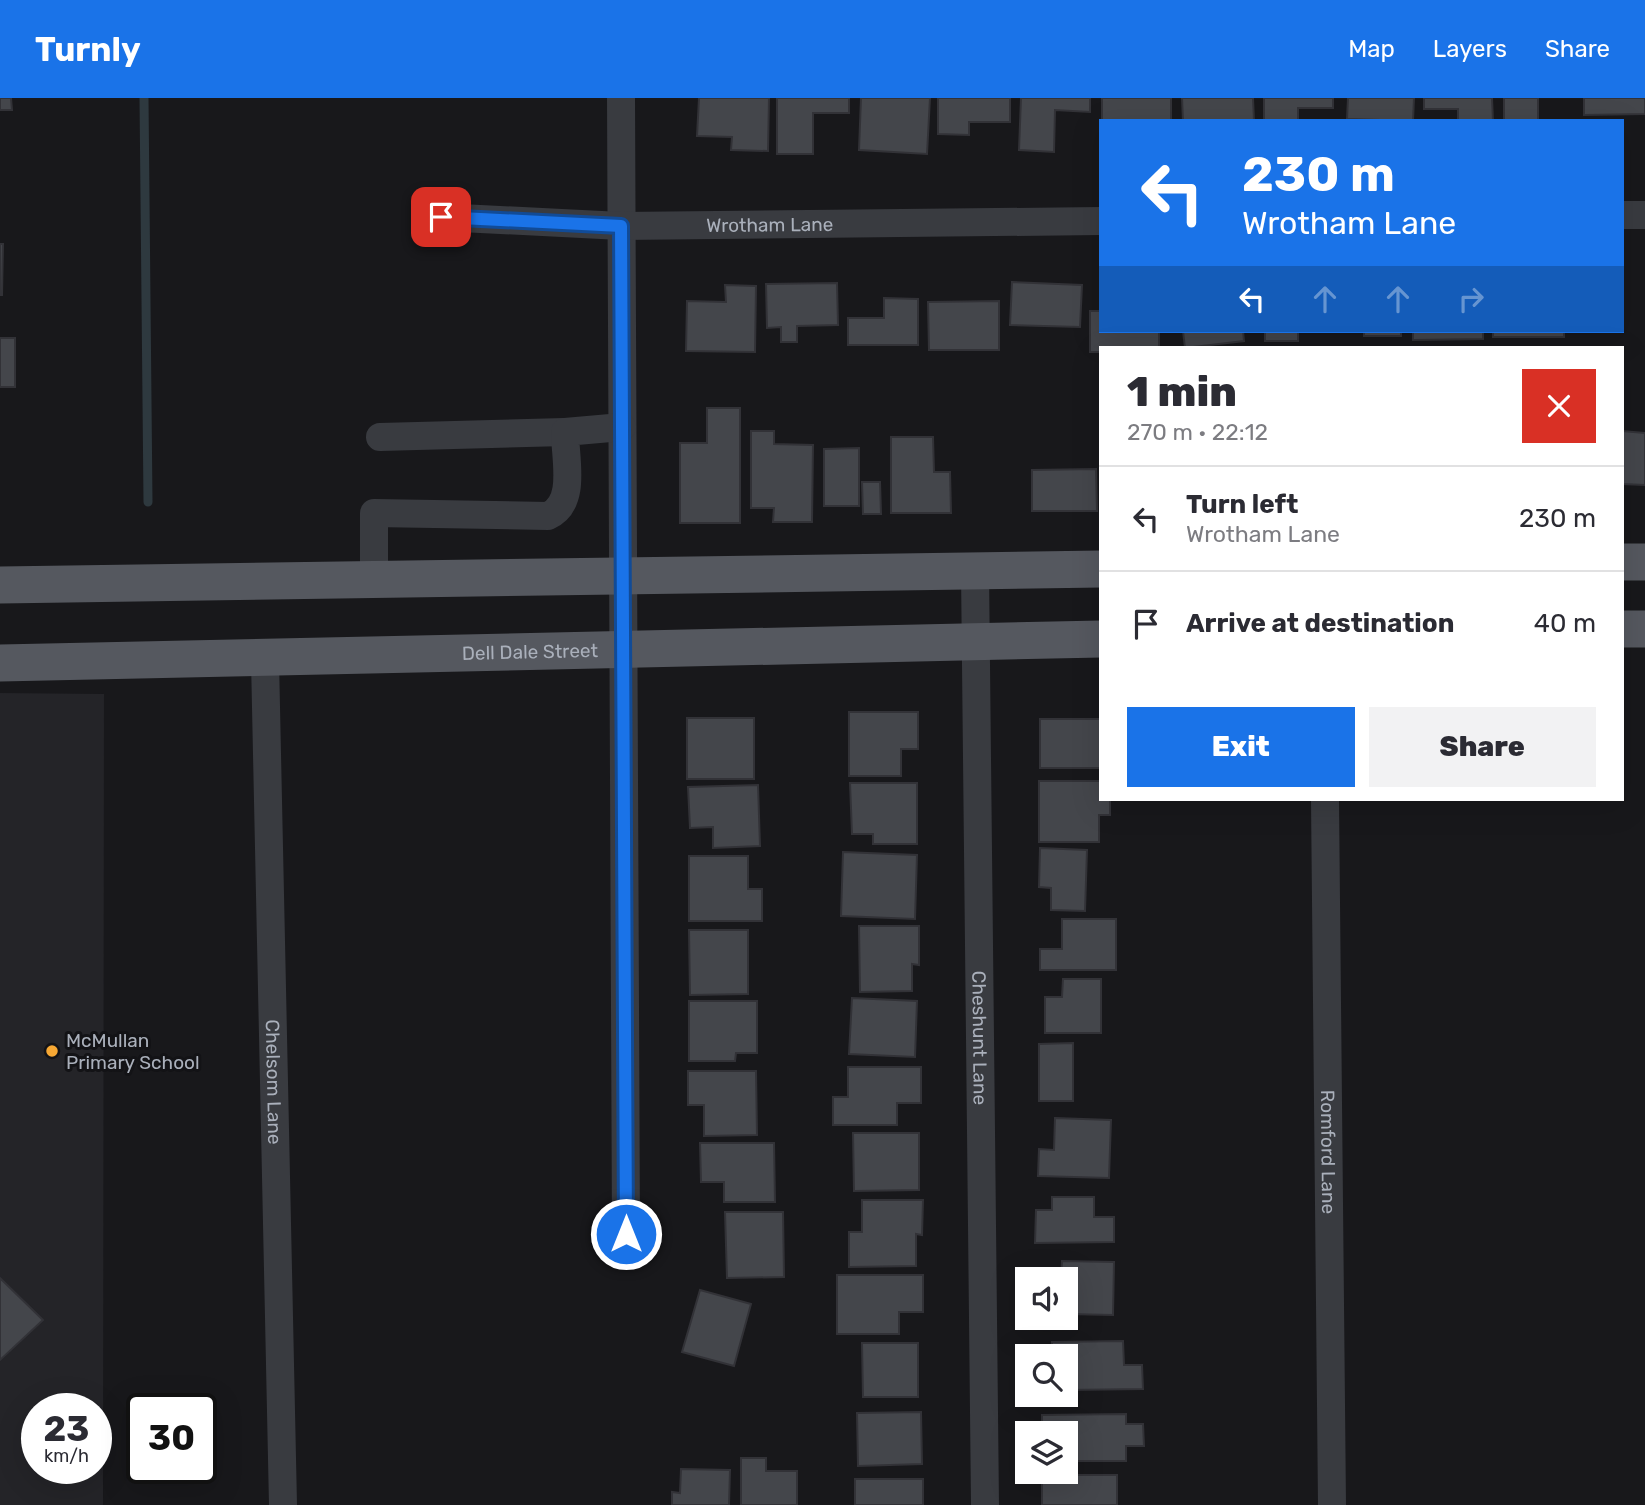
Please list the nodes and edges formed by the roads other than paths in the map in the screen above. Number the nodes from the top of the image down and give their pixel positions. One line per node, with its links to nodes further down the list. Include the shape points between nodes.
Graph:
1 (621, 98): 6 (street)
2 (1624, 215): 3 (street)
3 (1645, 215)
4 (441, 217): 6 (street, Wrotham Lane)
5 (1099, 221): 6 (street, Wrotham Lane)
6 (621, 226): 7 (street)
7 (622, 427): 8 (street); 14 (street)
8 (565, 432): 9 (street); 15 (street, via 566,500 558,511 548,516 374,513)
9 (380, 437)
10 (1624, 562): 11 (main road)
11 (1645, 562)
12 (1099, 569): 13 (main road)
13 (975, 571): 14 (main road); 20 (street, Cheshunt Lane)
14 (622, 575): 15 (main road); 21 (street)
15 (374, 579): 16 (main road)
16 (0, 585)
17 (1624, 629): 18 (main road)
18 (1645, 629)
19 (1099, 639): 20 (main road, Dell Dale Street)
20 (974, 641): 21 (main road, Dell Dale Street); 27 (street, Cheshunt Lane)
21 (622, 651): 22 (main road, Dell Dale Street); 25 (street)
22 (265, 660): 23 (main road, Dell Dale Street); 26 (street, Chelsom Lane)
23 (0, 663)
24 (1325, 801): 28 (street, Romford Lane)
25 (626, 1234)
26 (283, 1505)
27 (985, 1505)
28 (1332, 1505)

